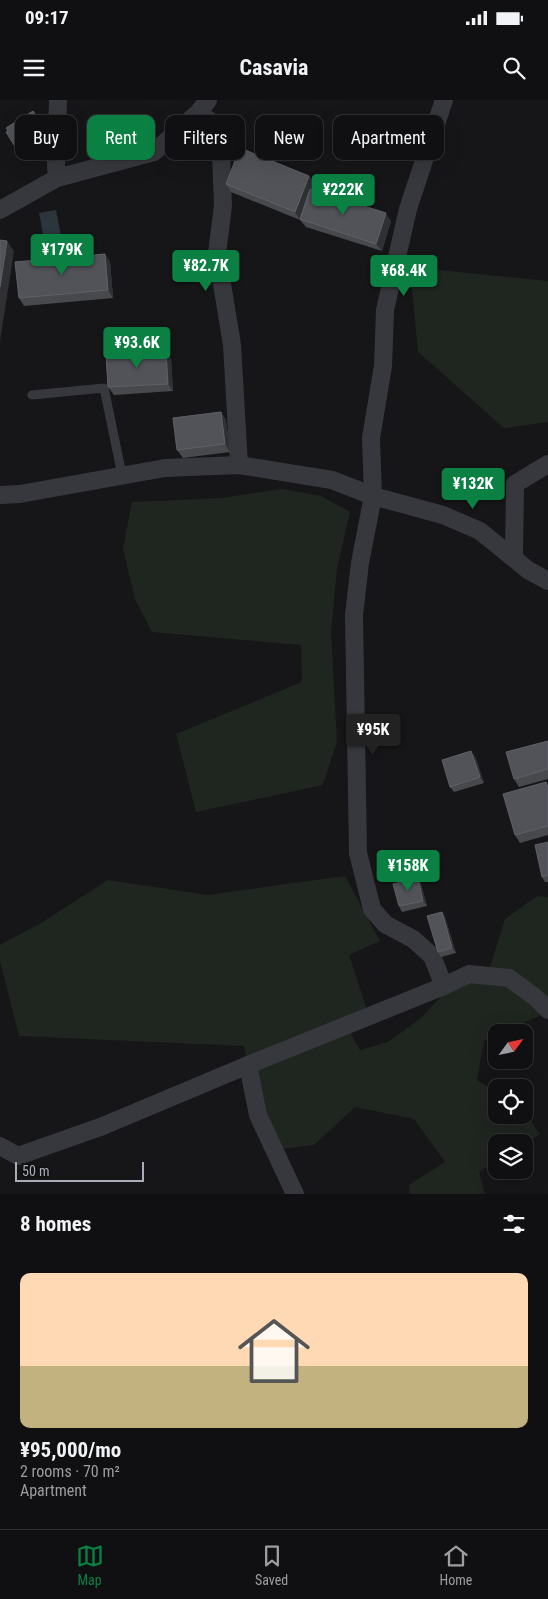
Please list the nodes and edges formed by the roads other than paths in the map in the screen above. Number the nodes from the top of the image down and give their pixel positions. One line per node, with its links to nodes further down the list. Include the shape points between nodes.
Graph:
1 (58, 100): 4 (street)
2 (444, 100): 11 (street, via 408,209 385,310 383,366 371,438)
3 (204, 106): 4 (street, via 154,152); 8 (street, via 215,129 221,153 223,206 217,253 232,345)
4 (57, 178): 5 (street)
5 (0, 210)
6 (32, 395): 9 (lane, via 104,388)
7 (548, 464): 12 (street, via 515,484)
8 (240, 465): 9 (street, via 165,468); 11 (street, via 332,480)
9 (122, 475): 10 (street)
10 (0, 495)
11 (373, 496): 12 (street, via 443,515 480,531); 14 (street, via 354,615 358,852 372,909 384,924 414,939 432,956)
12 (514, 558): 13 (street)
13 (548, 581)
14 (444, 986): 15 (street, via 469,974 509,978); 16 (street)
15 (548, 1010)
16 (248, 1065): 17 (street, via 103,1126 18,1156); 18 (street, via 258,1116)
17 (0, 1146)
18 (295, 1194)

